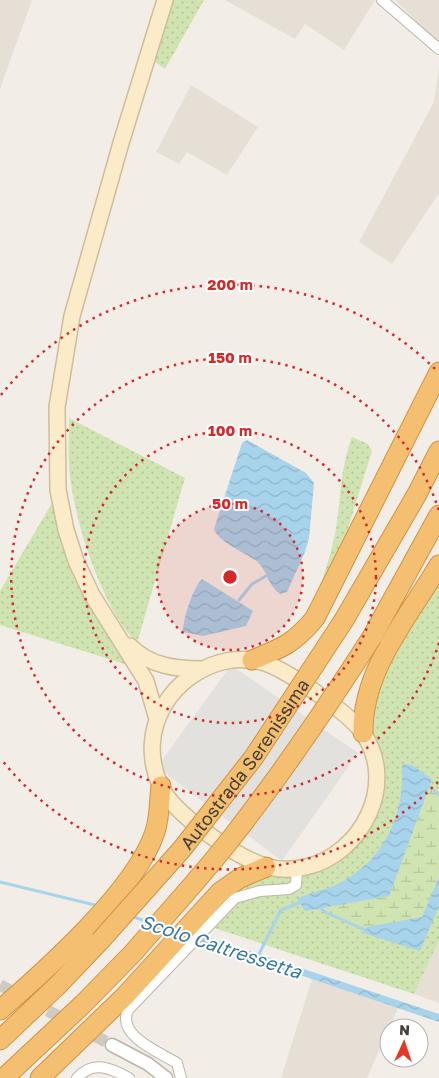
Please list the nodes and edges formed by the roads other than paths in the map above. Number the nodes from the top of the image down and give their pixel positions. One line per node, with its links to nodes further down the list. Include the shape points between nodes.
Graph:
1 (165, 0): 8 (main road, via 72,316 57,407 58,490 66,530 80,570)
2 (382, 0): 3 (street)
3 (439, 48)
4 (439, 372): 9 (highway, via 315,618 286,646)
5 (439, 450): 19 (highway, Autostrada Serenissima, bridge, via 344,620 254,757 182,849 100,941)
6 (439, 515): 21 (highway, Autostrada Serenissima, bridge, via 372,637 321,717 230,840 133,953 82,1006)
7 (439, 565): 12 (highway, via 373,675 365,699)
8 (111, 628): 10 (main road, via 149,661 177,668); 11 (main road, via 146,681)
9 (252, 660): 10 (main road, via 231,660); 12 (main road, via 288,675 342,713)
10 (202, 669): 11 (main road, via 174,689)
11 (157, 719): 13 (main road, via 152,753)
12 (363, 733): 15 (main road, via 373,756 376,780 369,816 356,837 338,854 315,865)
13 (161, 786): 14 (main road, via 186,816 233,850); 18 (highway, via 155,833 116,894 42,973)
14 (266, 867): 15 (main road); 16 (highway, via 233,881 220,892)
15 (298, 868): 16 (street, via 296,885 289,889 260,891 235,898)
16 (206, 918): 17 (highway)
17 (180, 946): 22 (highway); 26 (street, via 134,1002 126,1018 130,1032 177,1063)
18 (0, 1010)
19 (0, 1040)
20 (112, 1045): 25 (street, via 148,1064)
21 (4, 1078)
22 (40, 1078)
23 (77, 1078): 24 (street, via 97,1066 114,1069)
24 (129, 1078)
25 (166, 1078)
26 (180, 1078)

